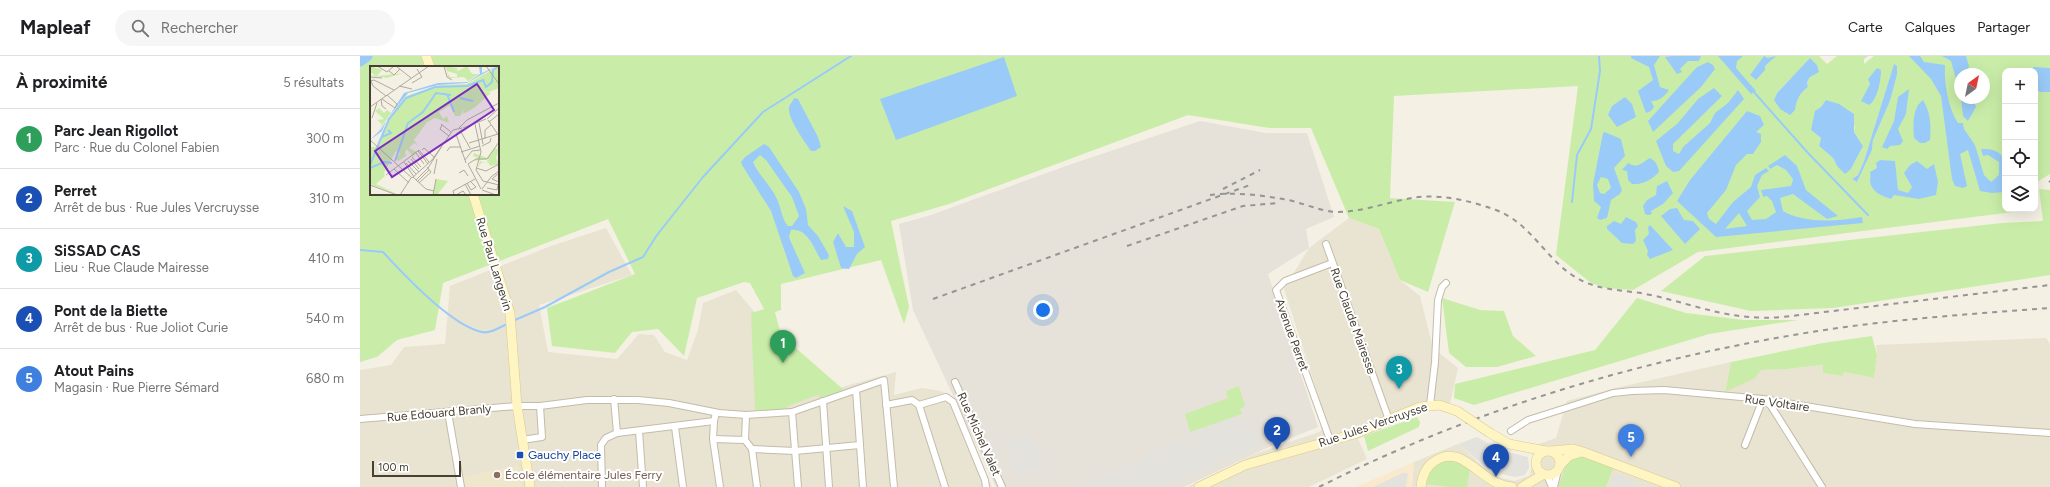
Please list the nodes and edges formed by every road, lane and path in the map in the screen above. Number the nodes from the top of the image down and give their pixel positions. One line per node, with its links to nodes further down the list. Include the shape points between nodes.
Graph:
1 (426, 56): 2 (main road)
2 (430, 66)
3 (473, 195): 15 (main road, Rue Paul Langevin, via 510,313)
4 (1326, 244): 5 (street, Rue Claude Mairesse)
5 (1332, 263): 22 (street, Rue Claude Mairesse); 32 (street, Avenue Perret, via 1285,281 1276,290)
6 (1446, 283): 14 (street, via 1438,300)
7 (954, 382): 56 (street, Rue Michel Valet)
8 (856, 390): 11 (street, Rue Edouard Branly); 12 (street, Rue Edouard Branly, via 884,380); 33 (street)
9 (614, 399): 16 (street, Rue Edouard Branly); 19 (street, Rue Edouard Branly, via 669,403); 27 (street)
10 (1763, 399): 26 (street, Rue Voltaire, via 1685,391 1618,392 1528,420); 28 (street, Rue Voltaire, via 1915,424); 34 (street); 64 (street)
11 (823, 401): 18 (street, Rue Edouard Branly); 35 (street)
12 (886, 405): 13 (street, via 912,400); 53 (street)
13 (919, 405): 54 (street); 55 (street, via 946,397 952,402)
14 (1430, 405): 22 (main road, Rue Jules Vercruysse); 36 (main road, Rue Jules Vercruysse, bridge, via 1445,406 1457,411 1505,442)
15 (517, 406): 16 (street, Rue Edouard Branly); 17 (street, Rue Edouard Branly); 30 (main road, Rue Paul Langevin)
16 (540, 406): 30 (street, via 542,437)
17 (448, 412): 21 (street, Rue Edouard Branly); 43 (street)
18 (792, 412): 20 (street, Rue Edouard Branly); 38 (street)
19 (716, 413): 20 (street, Rue Edouard Branly); 23 (street)
20 (746, 415): 31 (street)
21 (360, 419)
22 (1389, 420): 32 (main road, Rue Jules Vercruysse, via 1354,434)
23 (714, 421): 24 (street); 29 (street)
24 (675, 427): 25 (street); 47 (street)
25 (639, 431): 27 (street); 46 (street)
26 (1511, 431)
27 (617, 433): 45 (street, via 606,438 601,445)
28 (2050, 433)
29 (713, 439): 31 (street); 48 (street)
30 (522, 440): 44 (main road, Rue Paul Langevin)
31 (745, 440): 37 (street)
32 (1330, 440): 57 (main road, Rue Jules Vercruysse, via 1245,464)
33 (860, 445): 35 (street); 52 (street)
34 (1745, 445)
35 (826, 448): 38 (street); 51 (street)
36 (1524, 448): 39 (main road, Rue Jules Vercruysse); 42 (main road)
37 (752, 449): 38 (street); 49 (street)
38 (795, 451): 50 (street)
39 (1549, 451): 40 (main road, Rue Jules Vercruysse, via 1573,449); 41 (main road, via 1559,458); 42 (main road, via 1540,454)
40 (1583, 452): 41 (main road, via 1569,456); 63 (main road, Rue Jules Vercruysse)
41 (1559, 468): 42 (main road, via 1553,474); 62 (street)
42 (1541, 470): 61 (main road, via 1531,482); 62 (street)
43 (462, 487)
44 (530, 487)
45 (602, 487)
46 (643, 487)
47 (683, 487)
48 (720, 487)
49 (757, 487)
50 (798, 487)
51 (829, 487)
52 (864, 487)
53 (894, 487)
54 (946, 487)
55 (986, 487)
56 (1002, 487)
57 (1199, 487)
58 (1421, 487): 59 (main road, via 1428,466 1437,459 1454,456 1464,460 1490,480)
59 (1506, 487): 60 (main road)
60 (1512, 487)
61 (1522, 487)
62 (1553, 487)
63 (1676, 487)
64 (1822, 487)

